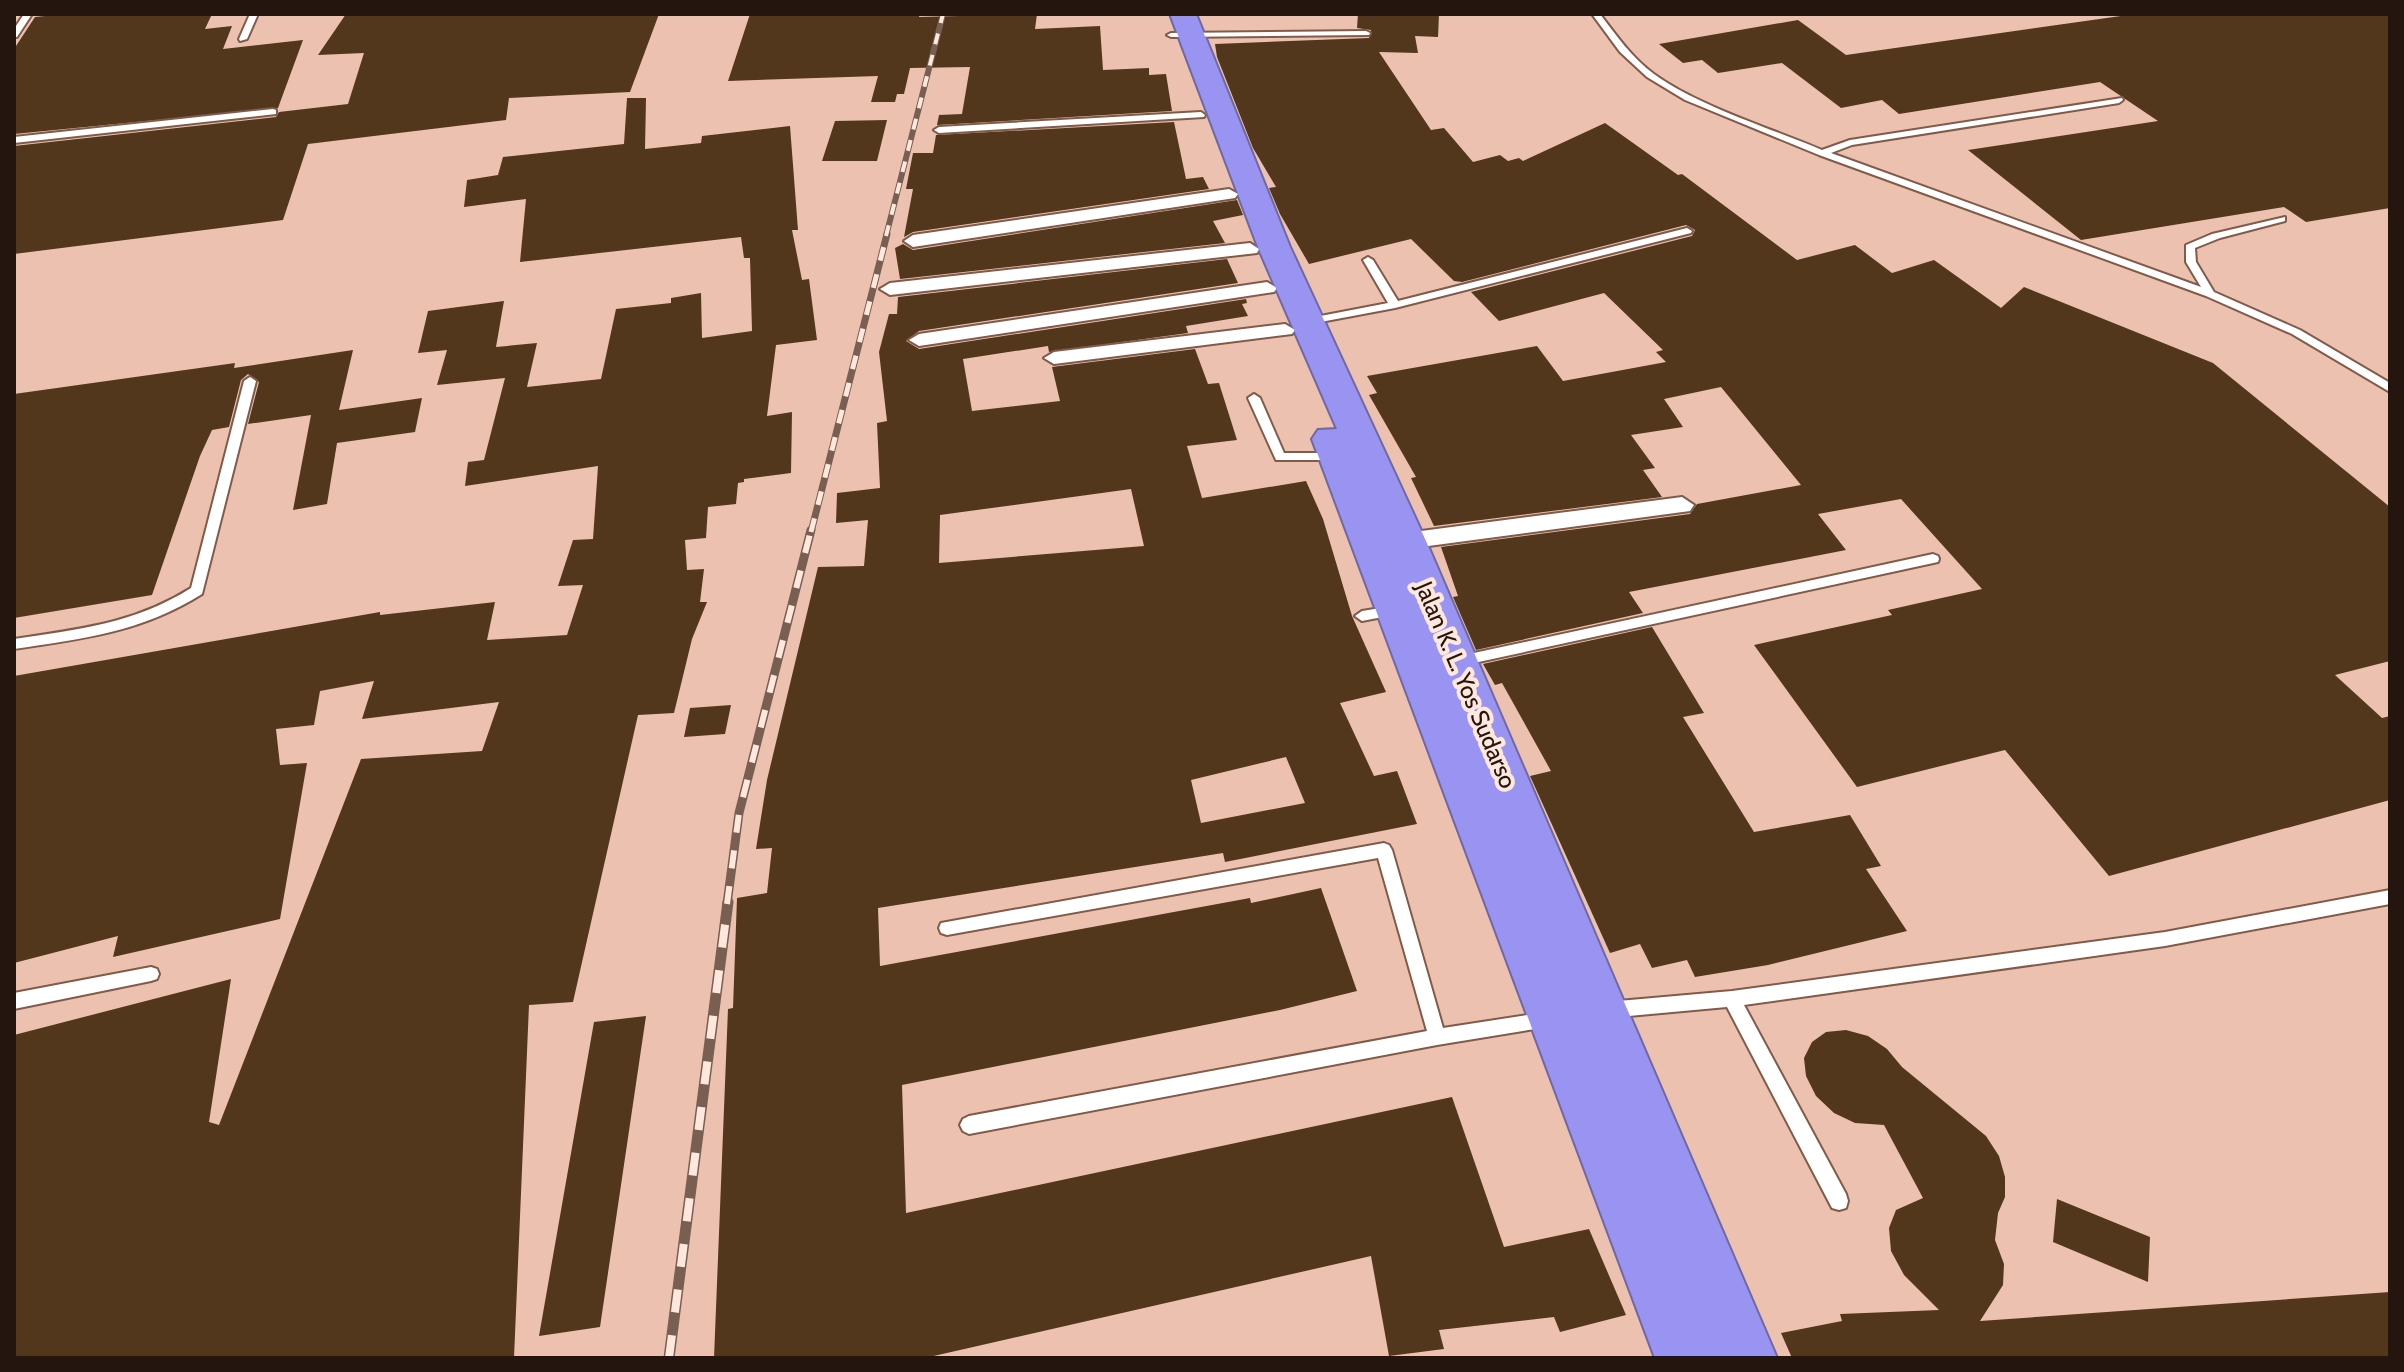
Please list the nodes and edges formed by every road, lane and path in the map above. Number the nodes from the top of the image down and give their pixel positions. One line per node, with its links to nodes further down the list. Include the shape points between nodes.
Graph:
1 (28, 14): 6 (lane)
2 (254, 14): 7 (lane)
3 (1596, 14): 13 (lane, via 1650,75 1688,98)
4 (1177, 24): 5 (lane); 10 (highway, Jalan K. L. Yos Sudarso); 24 (highway, Jalan K. L. Yos Sudarso, via 1274,247)
5 (1366, 33)
6 (14, 35)
7 (243, 39)
8 (2119, 100): 13 (lane, via 1850,143)
9 (273, 112): 12 (lane)
10 (1201, 115): 11 (lane); 14 (highway, Jalan K. L. Yos Sudarso)
11 (939, 130)
12 (14, 140)
13 (1822, 153): 22 (lane)
14 (1229, 194): 17 (street); 18 (highway, Jalan K. L. Yos Sudarso)
15 (2282, 219): 22 (lane, via 2190,247 2191,262)
16 (1687, 231): 23 (lane)
17 (913, 241)
18 (1250, 249): 20 (highway, Jalan K. L. Yos Sudarso); 21 (street)
19 (1368, 260): 23 (lane)
20 (1267, 288): 24 (highway, Jalan K. L. Yos Sudarso); 25 (street)
21 (890, 289)
22 (2210, 294): 28 (lane, via 2296,332)
23 (1395, 305): 24 (lane)
24 (1298, 325): 26 (street); 30 (highway, Jalan K. L. Yos Sudarso); 32 (highway, Jalan K. L. Yos Sudarso)
25 (919, 340)
26 (1054, 358)
27 (250, 381): 34 (lane, via 197,591 142,623)
28 (2390, 388)
29 (1254, 398): 30 (lane, via 1280,457)
30 (1338, 456): 42 (highway, Jalan K. L. Yos Sudarso, via 1380,613)
31 (1682, 505): 32 (street)
32 (1406, 541): 35 (highway, Jalan K. L. Yos Sudarso)
33 (1933, 559): 35 (lane)
34 (14, 644)
35 (1456, 661): 41 (highway, Jalan K. L. Yos Sudarso)
36 (2390, 897): 39 (lane, via 2165,939)
37 (947, 928): 43 (lane, via 1384,850)
38 (151, 974): 40 (lane)
39 (1732, 999): 41 (lane); 45 (lane)
40 (14, 1001)
41 (1602, 1010): 42 (lane); 47 (highway, Jalan K. L. Yos Sudarso)
42 (1555, 1018): 43 (lane); 46 (highway, Jalan K. L. Yos Sudarso)
43 (1437, 1037): 44 (lane)
44 (969, 1125)
45 (1839, 1201)
46 (1686, 1358)
47 (1746, 1358)

